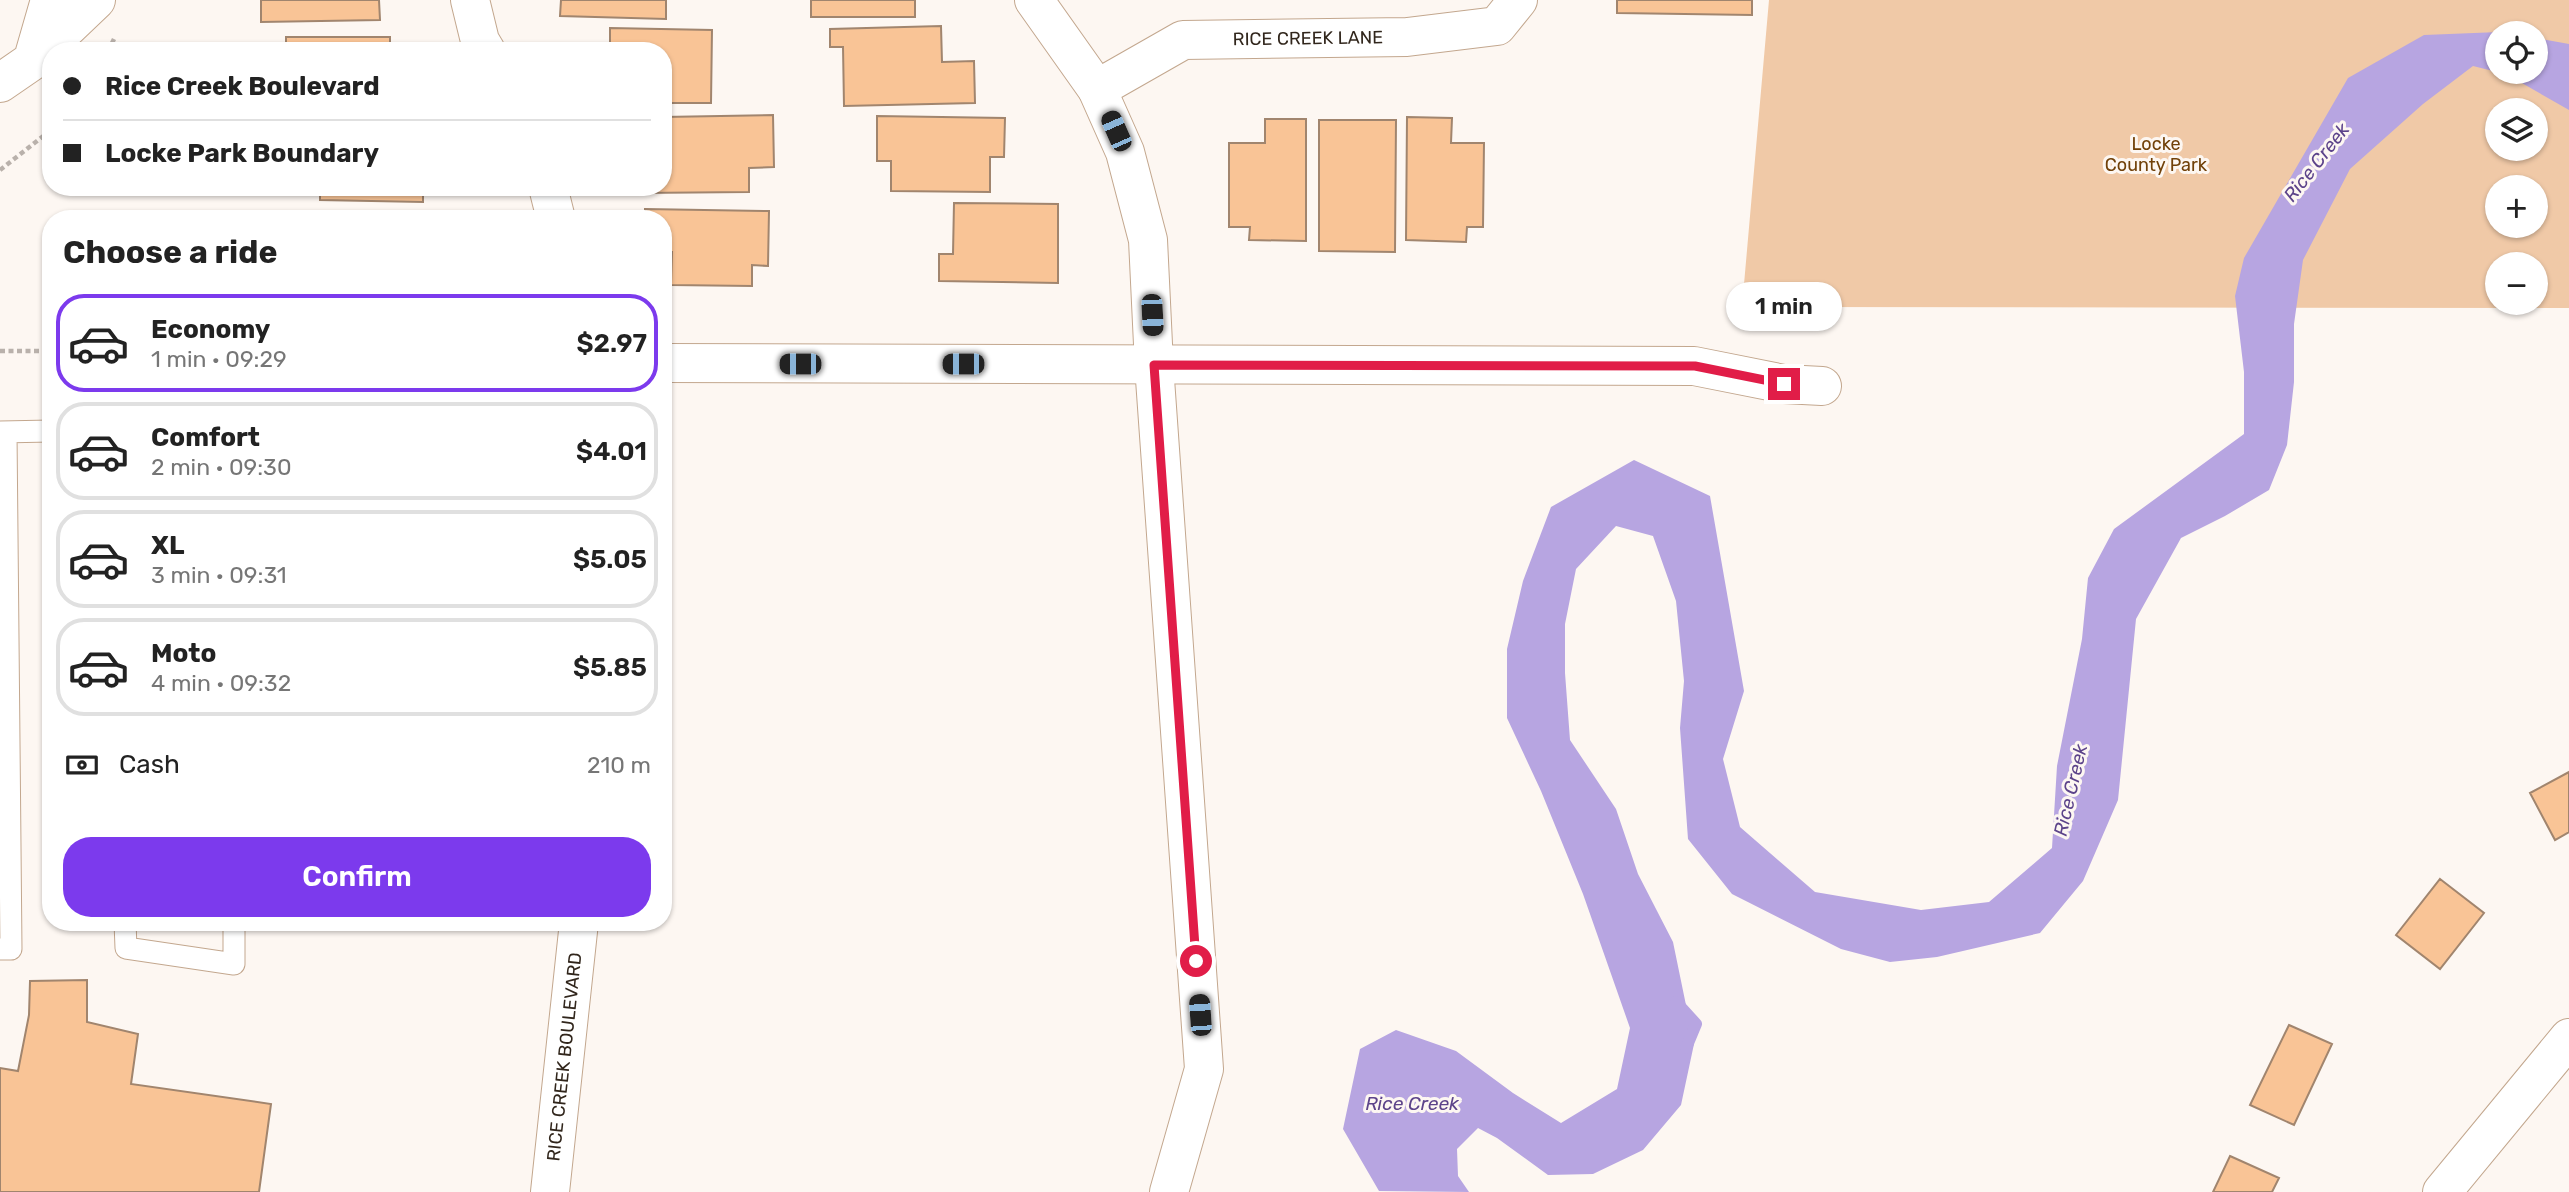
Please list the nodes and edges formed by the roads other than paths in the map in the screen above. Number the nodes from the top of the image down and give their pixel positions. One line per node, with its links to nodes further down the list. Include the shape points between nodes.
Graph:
1 (50, 0): 9 (street)
2 (96, 0): 6 (street)
3 (470, 0): 7 (street)
4 (1034, 0): 11 (street)
5 (1518, 0): 11 (street, RICE CREEK LANE, via 1497,26 1458,32 1407,37 1183,40)
6 (52, 42)
7 (480, 42)
8 (42, 51): 9 (street)
9 (32, 61): 10 (street)
10 (0, 83)
11 (1097, 89): 13 (street, via 1125,152 1149,240)
12 (672, 363): 13 (street)
13 (1154, 365): 14 (street, via 1695,366 1784,384); 23 (street, via 1204,1069)
14 (1822, 386)
15 (42, 431): 16 (lane)
16 (3, 432): 20 (lane)
17 (125, 931): 18 (lane, via 126,948 234,964)
18 (234, 931)
19 (578, 931): 22 (street, RICE CREEK BOULEVARD)
20 (6, 949)
21 (2569, 1038): 24 (street)
22 (550, 1192)
23 (1169, 1192)
24 (2442, 1192)

